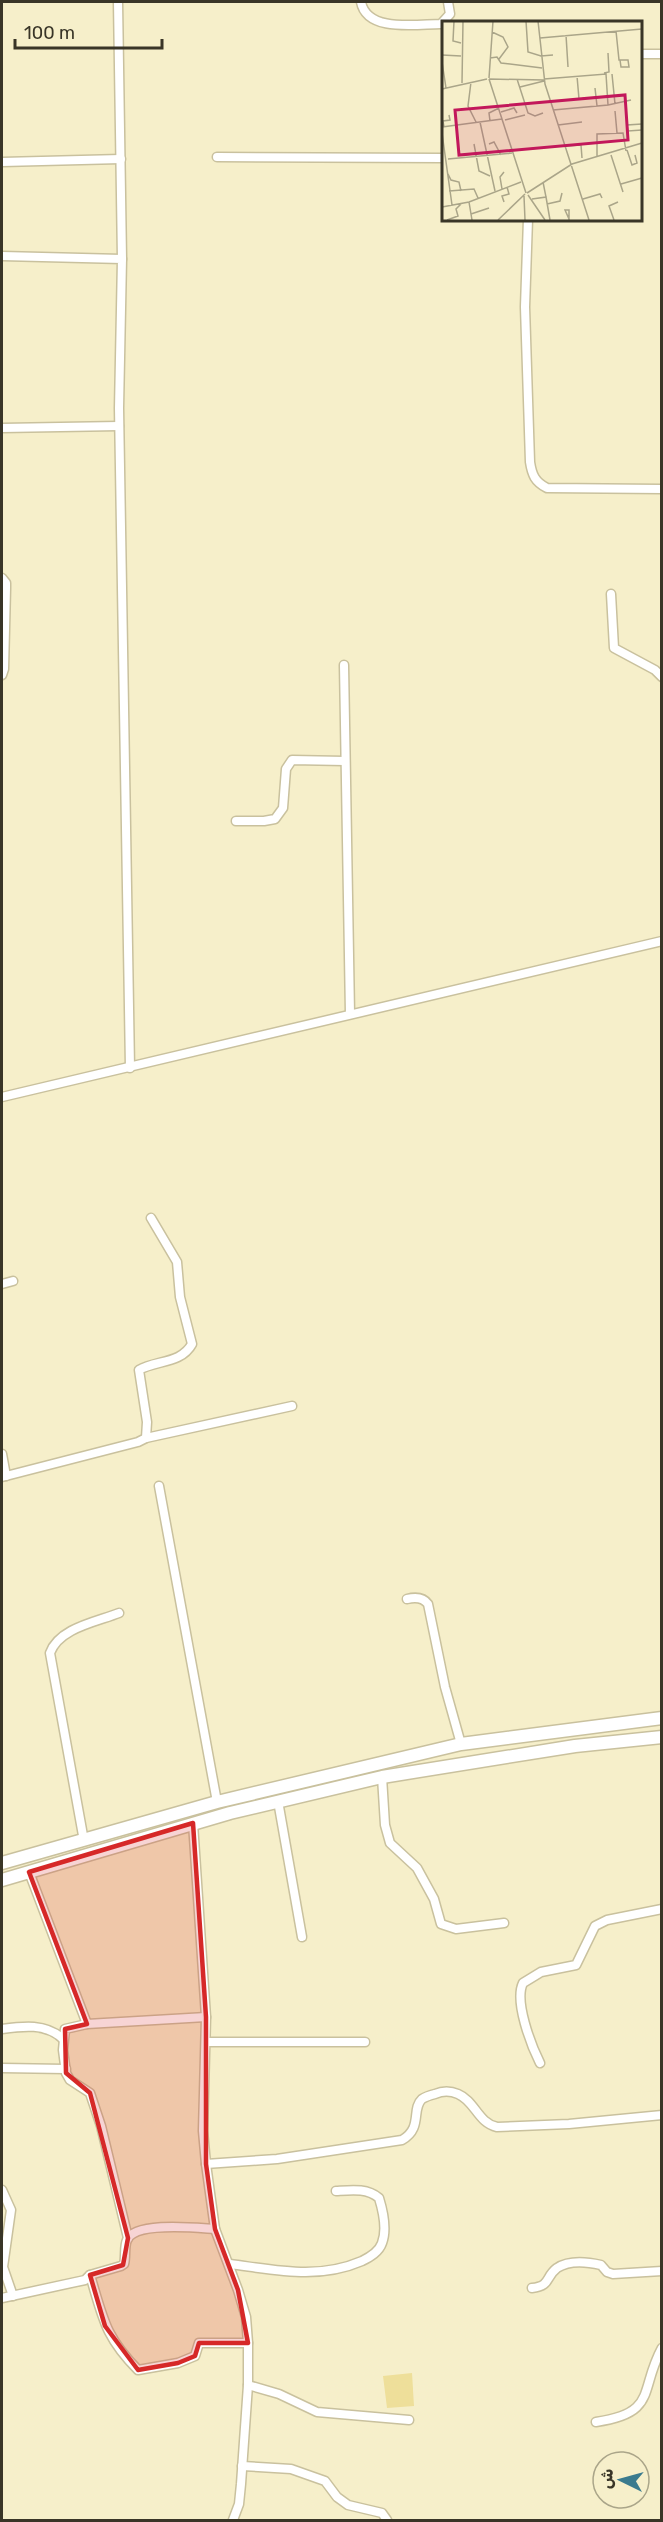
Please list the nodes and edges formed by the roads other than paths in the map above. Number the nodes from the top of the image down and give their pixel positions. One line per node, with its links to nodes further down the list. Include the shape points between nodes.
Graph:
1 (118, 2): 10 (street)
2 (361, 2): 5 (street, via 368,17 384,23)
3 (448, 2): 4 (street, via 450,14)
4 (444, 21)
5 (442, 23)
6 (642, 54): 7 (street)
7 (662, 54)
8 (217, 157): 9 (street)
9 (442, 158)
10 (120, 159): 11 (street); 14 (street)
11 (2, 162)
12 (528, 220): 17 (street, via 525,308 530,462 535,479 547,488)
13 (2, 256): 14 (street)
14 (122, 259): 15 (street)
15 (119, 426): 16 (street); 27 (street)
16 (2, 428)
17 (662, 489)
18 (2, 578): 21 (street, via 6,588)
19 (611, 594): 22 (street, via 614,648)
20 (344, 665): 23 (street)
21 (2, 675)
22 (662, 677)
23 (345, 761): 24 (street, via 292,760 286,769 283,808 275,819); 26 (street)
24 (236, 821)
25 (662, 941): 26 (street)
26 (350, 1014): 27 (street)
27 (130, 1068): 28 (street)
28 (2, 1097)
29 (151, 1218): 33 (street, via 177,1262 180,1297 192,1344 187,1352 172,1360 140,1370)
30 (13, 1281): 31 (street)
31 (2, 1284)
32 (292, 1406): 33 (street)
33 (146, 1438): 35 (street)
34 (2, 1454): 35 (street)
35 (4, 1476)
36 (159, 1486): 44 (street)
37 (407, 1599): 41 (street, via 425,1599 428,1604)
38 (119, 1614): 46 (street, via 63,1635 54,1642 50,1653)
39 (662, 1718): 41 (main road)
40 (662, 1737): 42 (main road, via 575,1746)
41 (461, 1744): 44 (main road)
42 (382, 1776): 43 (main road); 51 (street, via 390,1843 417,1868 434,1899 441,1924 456,1929)
43 (278, 1801): 45 (main road); 52 (street)
44 (217, 1802): 46 (main road)
45 (194, 1824): 48 (main road); 53 (street)
46 (84, 1841): 47 (main road)
47 (2, 1863)
48 (29, 1872): 49 (main road); 54 (street)
49 (2, 1880)
50 (662, 1909): 59 (street, via 595,1926 576,1965 541,1972 523,1983 522,2005)
51 (504, 1923)
52 (302, 1937)
53 (206, 2017): 54 (street); 57 (street)
54 (87, 2024): 56 (street, via 65,2029)
55 (2, 2029): 56 (street, via 36,2027 55,2032)
56 (63, 2039): 61 (street)
57 (206, 2042): 58 (street); 63 (street)
58 (365, 2042)
59 (540, 2063)
60 (2, 2068): 61 (street)
61 (66, 2069): 67 (street, via 70,2080 90,2093)
62 (662, 2115): 63 (street, via 497,2127 484,2121 463,2096 440,2092 418,2104 414,2128 402,2140 289,2157)
63 (206, 2164): 66 (street)
64 (2, 2190): 72 (street, via 11,2210 3,2267)
65 (336, 2191): 68 (street, via 364,2190 379,2198 384,2223 383,2243 378,2252 325,2273)
66 (215, 2229): 67 (street, via 159,2227 135,2232); 68 (street)
67 (128, 2238): 70 (street, via 124,2264)
68 (230, 2265): 74 (street, via 246,2317)
69 (662, 2271): 71 (street, via 613,2274 601,2265 569,2263 556,2268 546,2284)
70 (90, 2275): 72 (street, via 85,2280); 74 (street, via 114,2344 138,2370 195,2356 199,2343)
71 (532, 2288)
72 (13, 2296): 73 (street)
73 (2, 2298)
74 (248, 2343): 76 (street)
75 (662, 2348): 78 (street, via 640,2406 619,2417)
76 (248, 2385): 77 (street, via 317,2412); 79 (street)
77 (409, 2420)
78 (596, 2422)
79 (242, 2466): 80 (street, via 239,2504); 81 (street, via 291,2469 325,2481 348,2505 382,2513)
80 (233, 2520)
81 (387, 2520)

